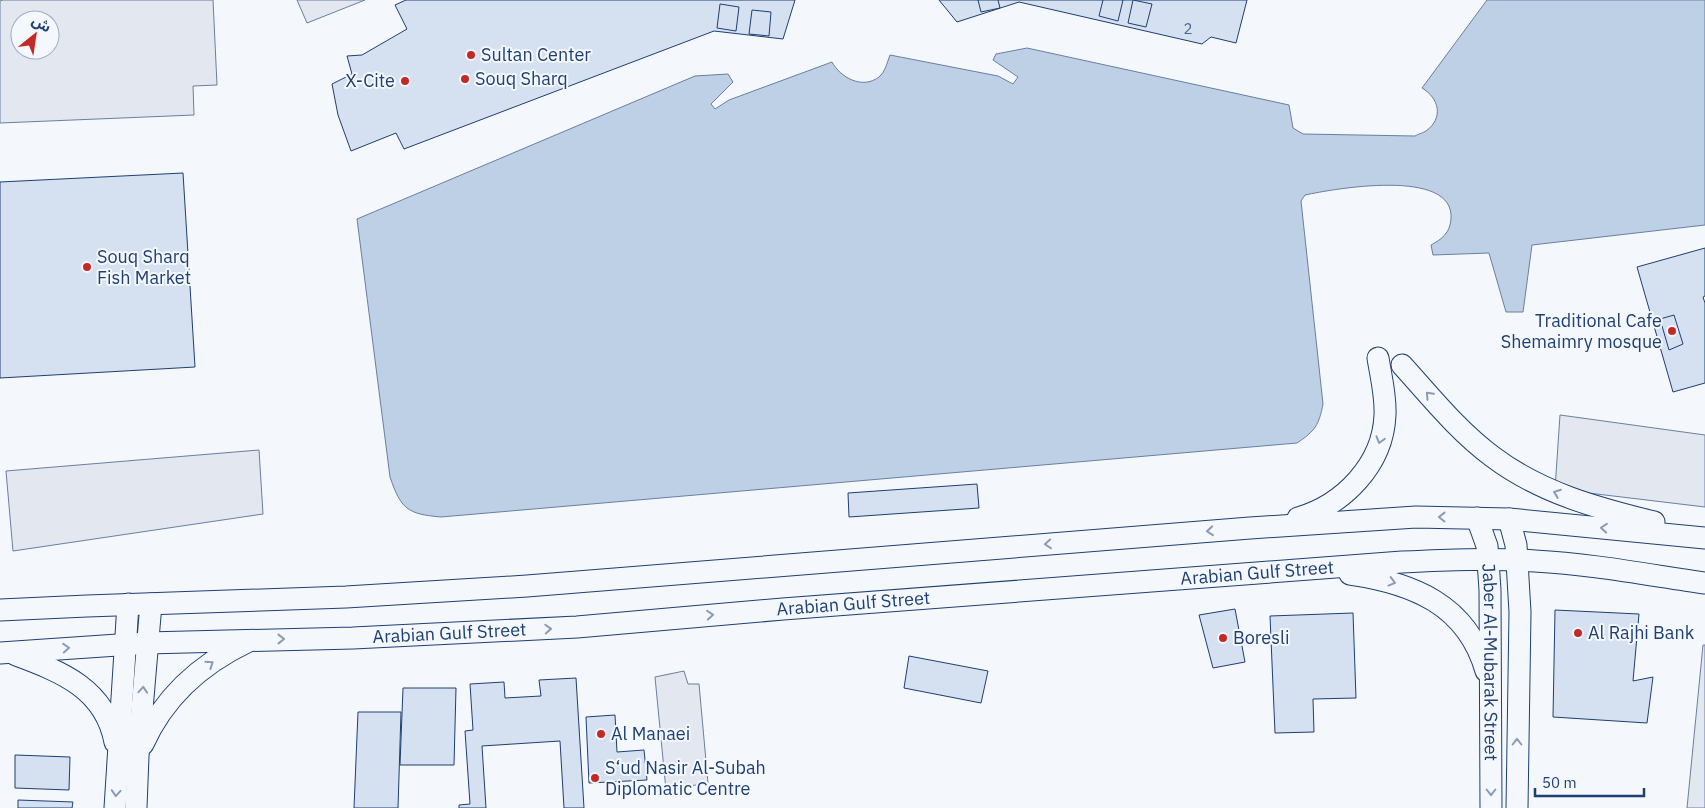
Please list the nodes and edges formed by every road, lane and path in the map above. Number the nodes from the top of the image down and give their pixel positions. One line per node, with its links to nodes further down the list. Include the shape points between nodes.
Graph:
1 (1378, 358): 5 (main road, one-way to 5, via 1385,416 1380,444 1367,469 1344,495 1314,513)
2 (1402, 365): 6 (main road, one-way to 2, via 1581,502 1529,481 1472,440)
3 (1477, 518): 4 (main road); 5 (main road, one-way to 5, via 1416,517); 7 (main road, Jaber Al-Mubarak Street)
4 (1509, 520): 6 (main road, one-way to 4); 8 (main road, Jaber Al-Mubarak Street)
5 (1250, 528): 13 (main road, one-way to 13, via 527,586)
6 (1705, 536)
7 (1488, 559): 8 (main road, Arabian Gulf Street); 10 (main road, Arabian Gulf Street); 20 (main road, Jaber Al-Mubarak Street)
8 (1517, 560): 9 (main road, Arabian Gulf Street); 15 (main road, Jaber Al-Mubarak Street)
9 (1548, 562): 11 (main road, Arabian Gulf Street); 15 (main road, via 1528,588)
10 (1310, 569): 16 (main road, Arabian Gulf Street, one-way to 10, via 577,627); 20 (main road, one-way to 20, via 1387,581 1408,587 1441,604 1462,623 1478,647)
11 (1705, 583)
12 (128, 604): 13 (main road); 14 (main road); 18 (main road)
13 (151, 604): 17 (main road)
14 (0, 610)
15 (1520, 612): 25 (main road, Jaber Al-Mubarak Street, one-way to 15)
16 (254, 639): 17 (main road, Arabian Gulf Street); 21 (main road, one-way to 16, via 177,691 214,660)
17 (147, 643): 18 (main road, Arabian Gulf Street); 21 (main road, one-way to 17)
18 (125, 644): 19 (main road, Arabian Gulf Street, one-way to 18); 21 (main road)
19 (3, 652): 21 (main road, via 54,669 77,682 105,712)
20 (1492, 695): 24 (main road, Jaber Al-Mubarak Street, one-way to 24)
21 (128, 756): 22 (main road, one-way to 22); 23 (main road)
22 (115, 808)
23 (136, 808)
24 (1491, 808)
25 (1517, 808)

